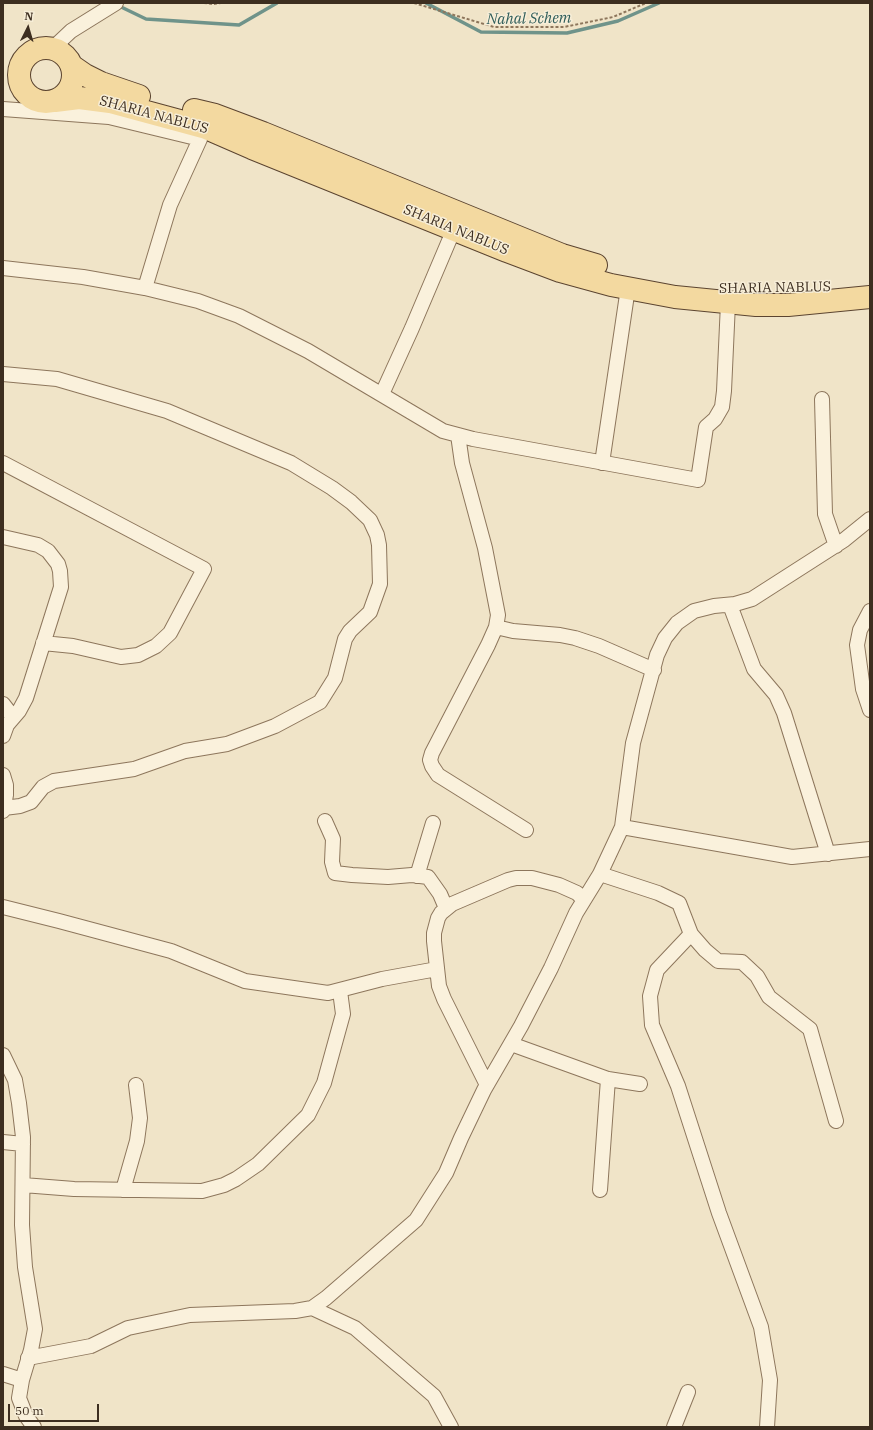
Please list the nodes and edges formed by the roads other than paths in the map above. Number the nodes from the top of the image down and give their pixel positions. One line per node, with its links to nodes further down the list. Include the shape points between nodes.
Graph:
1 (116, 3): 2 (street, via 71,31)
2 (53, 48): 3 (main road, via 44,47); 4 (main road, via 68,58)
3 (28, 54): 5 (main road); 7 (main road, via 18,70 18,80)
4 (72, 66): 8 (main road, via 74,74 70,87); 12 (main road, SHARIA NABLUS, via 84,75 108,85 215,116 383,181 555,253 609,269 708,289 746,292 840,287)
5 (3, 67)
6 (3, 88): 7 (main road)
7 (26, 94): 8 (main road, via 36,101)
8 (55, 101): 10 (main road, SHARIA NABLUS, via 79,98 110,102 206,128)
9 (3, 109): 13 (street, via 109,117 200,139 170,205)
10 (454, 229): 14 (main road, SHARIA NABLUS, via 560,271); 18 (street)
11 (3, 268): 13 (street, via 83,277)
12 (870, 282)
13 (144, 288): 18 (street, via 198,301 239,316 308,351)
14 (628, 288): 16 (main road, SHARIA NABLUS); 21 (street)
15 (870, 297): 16 (main road, SHARIA NABLUS, via 788,305)
16 (728, 303): 21 (street, via 722,407 715,419 706,427 698,480)
17 (3, 374): 36 (street, via 57,379 167,411 296,466 352,502 370,520 379,545 380,584 370,612 345,639 335,678 320,702 275,726 227,744 185,751 134,769 54,781 43,787 31,802)
18 (382, 394): 20 (street, via 443,431)
19 (822, 400): 25 (street, via 825,514)
20 (458, 435): 21 (street); 28 (street, via 462,463 485,548 498,615)
21 (602, 462)
22 (3, 463): 29 (street, via 204,569 170,633 156,646 138,655 122,657 73,646)
23 (870, 519): 25 (street)
24 (3, 537): 29 (street, via 43,547 58,564 61,587)
25 (836, 546): 26 (street, via 752,598)
26 (730, 605): 30 (street, via 704,608 677,622 664,638); 42 (street, via 754,669 776,695 784,712)
27 (870, 611): 32 (street, via 860,630 857,645)
28 (496, 627): 30 (street, via 575,638); 40 (street, via 430,760 438,775)
29 (43, 643): 33 (street, via 24,705)
30 (654, 670): 39 (street, via 633,743)
31 (3, 704): 33 (street)
32 (870, 710)
33 (13, 717): 34 (street)
34 (3, 736)
35 (3, 775): 36 (street, via 6,785)
36 (4, 809)
37 (326, 821): 44 (street, via 333,839 332,862 335,873 388,877)
38 (434, 823): 44 (street)
39 (622, 827): 42 (street, via 792,857); 43 (street)
40 (526, 830)
41 (870, 849): 42 (street)
42 (828, 854)
43 (600, 874): 45 (street); 50 (street, via 658,893 679,903)
44 (417, 876): 47 (street, via 428,877)
45 (584, 900): 47 (street, via 559,885 532,878 516,878); 53 (street)
46 (3, 907): 49 (street)
47 (446, 908): 51 (street, via 438,918 434,933)
48 (3, 916): 49 (street)
49 (59, 921): 52 (street, via 171,951 245,980 328,993)
50 (692, 934): 59 (street, via 718,961 742,962 757,976 769,997 810,1029); 73 (street, via 657,970 650,996 652,1025 678,1086 719,1213 761,1327 770,1380)
51 (437, 969): 52 (street, via 382,979); 58 (street, via 442,994)
52 (340, 991): 63 (street, via 343,1014 324,1083 308,1115 263,1159 236,1179 202,1191)
53 (511, 1044): 55 (street); 58 (street)
54 (3, 1055): 61 (street, via 15,1080)
55 (608, 1079): 56 (street); 64 (street)
56 (640, 1084)
57 (136, 1085): 63 (street, via 140,1118 137,1141)
58 (487, 1085): 65 (street, via 460,1138 446,1173 416,1220)
59 (836, 1120)
60 (3, 1142): 61 (street)
61 (23, 1144): 62 (street)
62 (23, 1185): 63 (street); 66 (street, via 25,1268 35,1329)
63 (124, 1190)
64 (600, 1190)
65 (312, 1308): 66 (street, via 190,1316 128,1328 91,1346); 71 (street, via 355,1328 434,1396)
66 (28, 1358): 68 (street)
67 (3, 1374): 68 (street)
68 (22, 1380): 70 (street, via 19,1398 26,1416)
69 (688, 1392): 72 (street)
70 (34, 1427)
71 (451, 1427)
72 (674, 1427)
73 (766, 1427)

